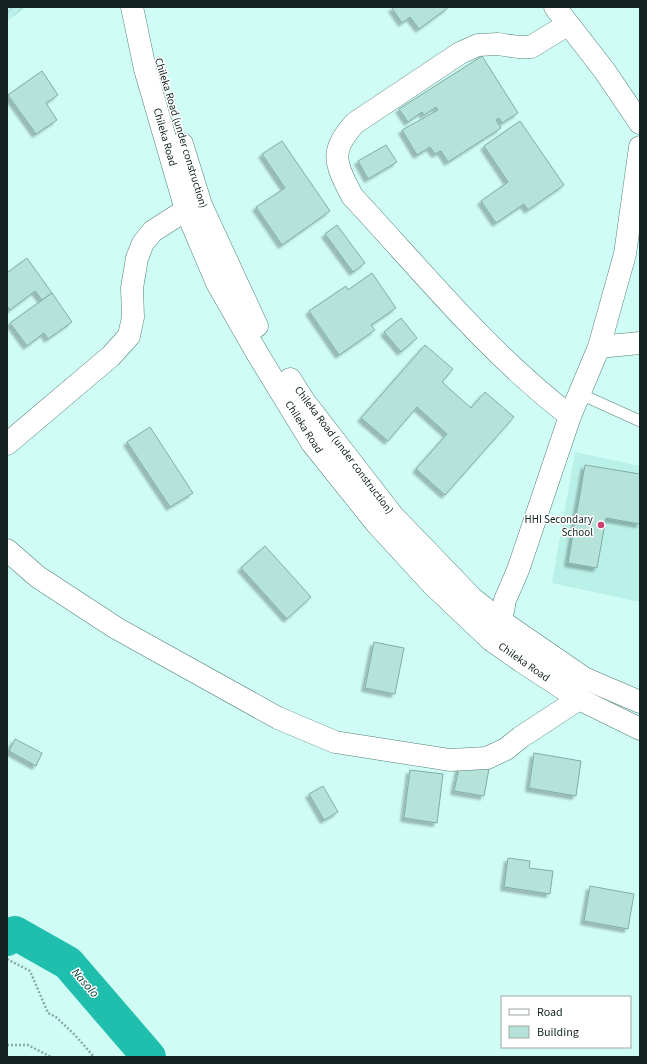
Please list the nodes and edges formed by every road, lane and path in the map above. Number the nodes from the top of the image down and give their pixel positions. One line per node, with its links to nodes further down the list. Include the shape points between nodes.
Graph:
1 (132, 7): 7 (main road, Chileka Road, via 145,69)
2 (147, 7): 15 (main road, Chileka Road (under construction), via 162,74 201,205 253,318 304,401 393,516 472,598)
3 (555, 7): 4 (main road)
4 (568, 25): 5 (main road, via 604,70); 11 (main road, via 531,47 478,45 460,53 355,123 344,135 337,151 339,168 352,196 495,351 539,392)
5 (640, 123)
6 (640, 147): 9 (main road, via 625,254)
7 (186, 210): 13 (main road, via 153,231 143,244 137,258 132,288 133,317 129,336 111,356); 15 (main road, Chileka Road, via 217,283 312,443 376,523 433,585)
8 (640, 343): 9 (main road)
9 (599, 347): 10 (main road)
10 (578, 393): 11 (main road); 12 (lane)
11 (570, 416): 15 (main road)
12 (640, 421)
13 (7, 444)
14 (7, 550): 16 (main road, via 38,577 116,628 278,718 335,742 450,760 487,758 506,749)
15 (496, 630): 16 (main road, Chileka Road, via 521,661); 17 (main road, Chileka Road (under construction), via 584,678)
16 (579, 699): 18 (main road, Chileka Road)
17 (640, 702)
18 (640, 729)
19 (7, 959): 22 (path, via 30,971 48,1013 75,1035)
20 (7, 1045): 21 (path, via 28,1045)
21 (51, 1057)
22 (94, 1057)

